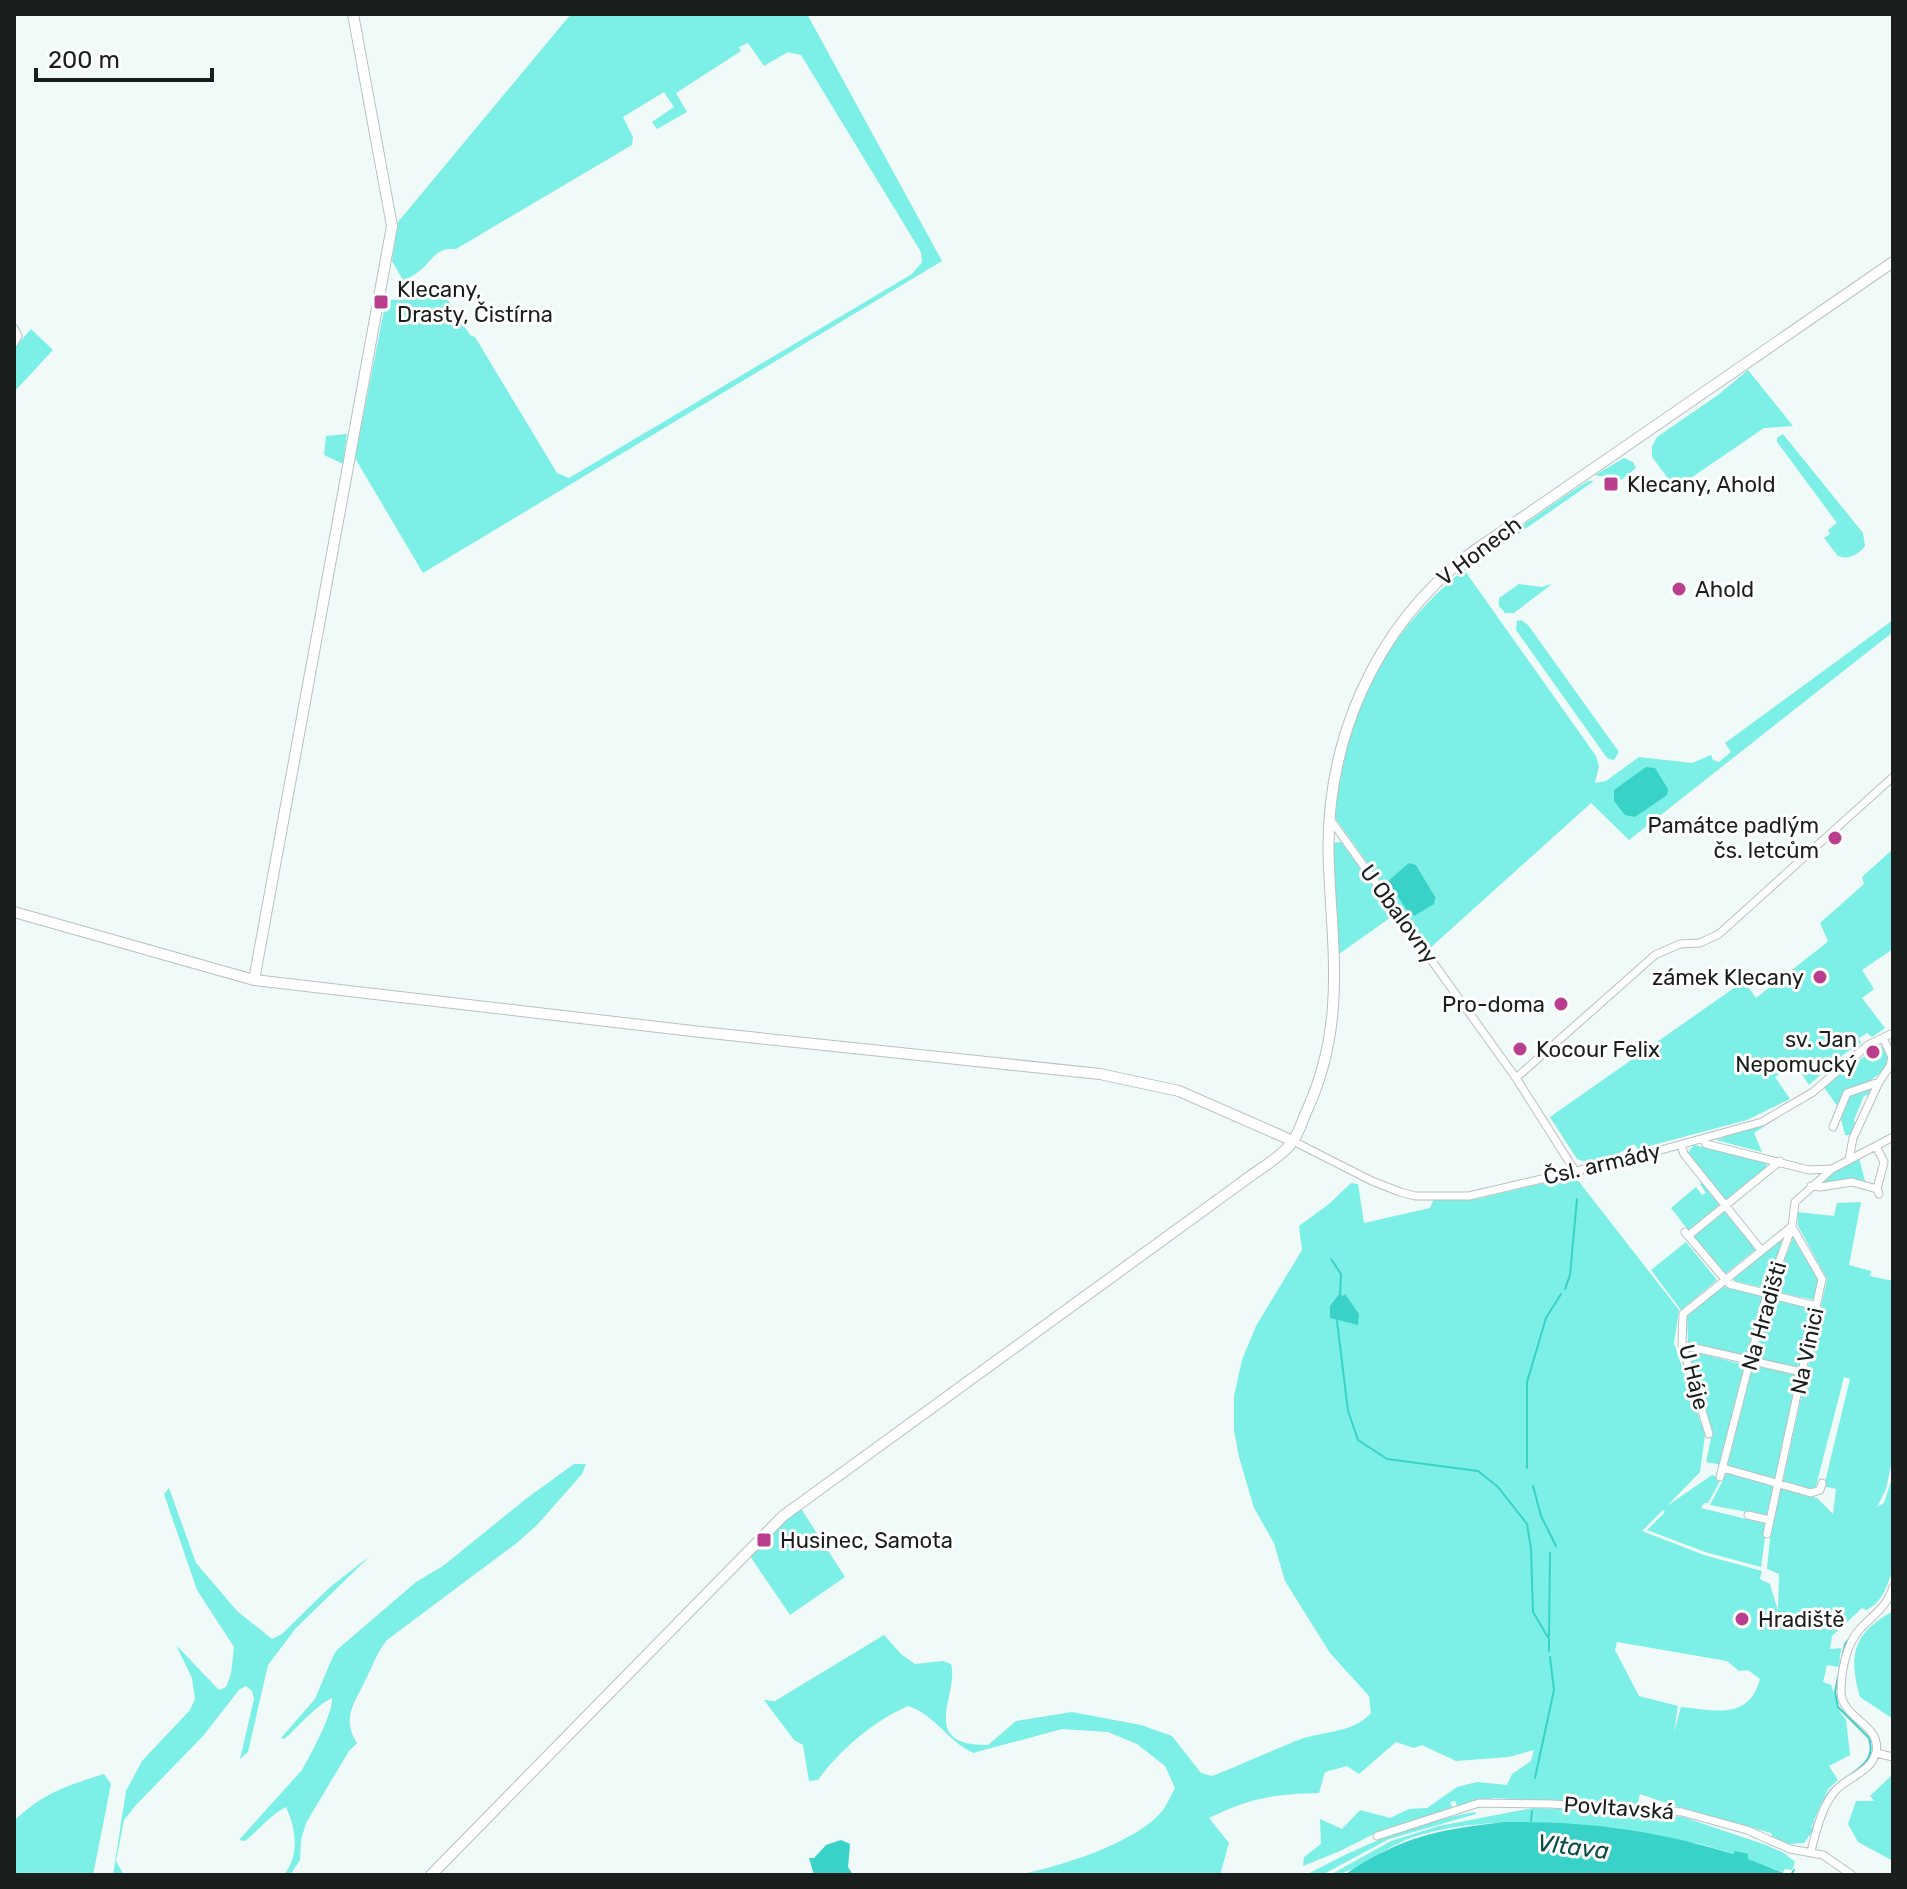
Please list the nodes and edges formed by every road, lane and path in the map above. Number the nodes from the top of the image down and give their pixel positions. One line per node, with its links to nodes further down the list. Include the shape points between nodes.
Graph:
1 (353, 14): 8 (street, via 392,226)
2 (1893, 262): 6 (street, V Honech, via 1443,574 1389,638 1367,675 1344,733)
3 (14, 328): 4 (street)
4 (14, 343)
5 (1893, 777): 11 (street, via 1719,934 1655,955)
6 (1329, 817): 11 (street, U Obalovny); 16 (street, V Honech, via 1334,1013 1320,1079)
7 (14, 912): 8 (street)
8 (254, 980): 16 (street, via 1100,1074 1179,1091)
9 (1893, 1033): 10 (street, Čsl. armády)
10 (1883, 1038): 12 (street, via 1892,1058); 15 (street, Čsl. armády, via 1857,1052 1788,1109 1742,1130)
11 (1516, 1078): 22 (street, U Obalovny)
12 (1879, 1082): 13 (street, via 1847,1093); 19 (street, via 1849,1147)
13 (1833, 1127)
14 (1893, 1137): 18 (street, Na Hradišti)
15 (1705, 1139): 17 (street, Čsl. armády); 20 (street, via 1706,1144)
16 (1293, 1141): 22 (street, Čsl. armády, via 1415,1196 1469,1196); 48 (street, via 783,1516)
17 (1681, 1145): 22 (street, Čsl. armády); 24 (street)
18 (1876, 1146): 19 (street, Na Hradišti); 23 (street, via 1884,1162 1878,1192 1852,1182)
19 (1849, 1160): 21 (street, Na Hradišti)
20 (1780, 1161): 21 (street, via 1809,1170); 24 (street)
21 (1832, 1169): 23 (street, Na Hradišti)
22 (1575, 1171)
23 (1811, 1186): 25 (street, Na Hradišti, via 1795,1202)
24 (1725, 1206): 26 (street); 27 (street, via 1686,1234)
25 (1792, 1227): 26 (street, U Háje); 28 (street, Na Hradišti); 29 (street, Na Vinici, via 1822,1279)
26 (1761, 1250): 27 (street, U Háje)
27 (1724, 1281): 28 (street); 30 (street, U Háje, via 1683,1314)
28 (1767, 1294): 29 (street); 31 (street, Na Hradišti)
29 (1816, 1306): 32 (street, Na Vinici)
30 (1682, 1345): 31 (street); 33 (street, U Háje)
31 (1751, 1360): 32 (street); 34 (street, Na Hradišti)
32 (1801, 1372): 36 (street, Na Vinici)
33 (1709, 1434)
34 (1723, 1468): 35 (street, Na Hradišti); 36 (street)
35 (1720, 1477)
36 (1777, 1482): 37 (street, via 1811,1493); 39 (street, Na Vinici)
37 (1822, 1483)
38 (1748, 1515): 39 (street)
39 (1769, 1520): 40 (street, Na Vinici)
40 (1767, 1534)
41 (1893, 1587): 42 (street, via 1885,1606 1852,1639 1841,1694 1849,1713 1873,1735)
42 (1876, 1753): 43 (street); 46 (street, via 1830,1797)
43 (1893, 1757)
44 (1377, 1836): 45 (street, Povltavská, via 1479,1803 1526,1803 1682,1812)
45 (1801, 1851): 46 (street, Povltavská); 47 (street)
46 (1811, 1851): 49 (street, Povltavská)
47 (1791, 1857)
48 (431, 1875)
49 (1852, 1875)

